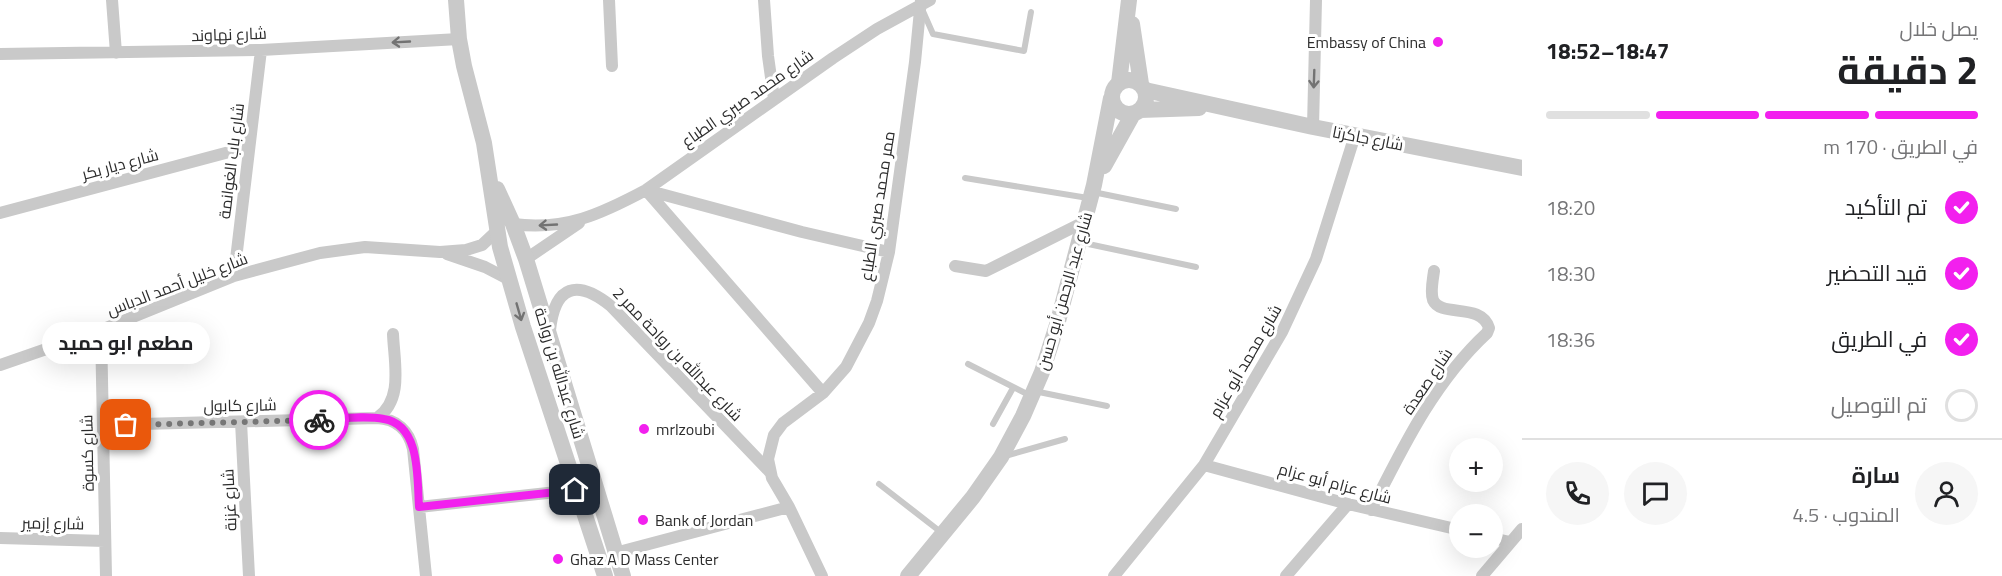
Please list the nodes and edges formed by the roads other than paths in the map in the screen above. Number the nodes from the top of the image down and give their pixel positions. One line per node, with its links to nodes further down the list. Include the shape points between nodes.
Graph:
1 (112, 0): 11 (street)
2 (456, 0): 9 (street, شارع عبدالله بن رواحة)
3 (609, 0): 13 (street)
4 (764, 0): 16 (street)
5 (1316, 0): 19 (street, one-way to 19)
6 (1129, 1): 14 (street, شارع عبد الرحمن أبو حسن); 15 (street, شارع عبد الرحمن أبو حسن)
7 (924, 2): 8 (lane, via 933,34 1024,51); 16 (street, شارع محمد صبري الطباع); 33 (street, ممر محمد صبري الطباع)
8 (1031, 12)
9 (459, 39): 10 (street, شارع نهاوند, one-way to 10); 30 (street, شارع عبدالله بن رواحة, via 489,172)
10 (261, 50): 11 (street, شارع نهاوند); 21 (street, شارع باب الغوانمة)
11 (117, 53): 12 (street, شارع نهاوند)
12 (0, 54)
13 (612, 66)
14 (1143, 87): 15 (street, via 1130,80); 17 (street, شارع جاكرتا); 18 (street, via 1146,101)
15 (1115, 90): 18 (street, via 1116,109 1121,113); 25 (street, شارع عبد الرحمن أبو حسن)
16 (774, 99): 24 (street, شارع محمد صبري الطباع)
17 (1214, 106): 18 (street, شارع جاكرتا); 19 (street, شارع جاكرتا)
18 (1136, 112): 25 (street, شارع عبد الرحمن أبو حسن, via 1123,129)
19 (1313, 127): 20 (street, شارع جاكرتا)
20 (1355, 135): 22 (street, شارع جاكرتا); 55 (street, شارع محمد أبو عزام, via 1316,259 1298,299)
21 (248, 147): 27 (street, شارع ديار بكر); 38 (street, شارع باب الغوانمة)
22 (1522, 168)
23 (965, 178): 25 (lane)
24 (646, 190): 28 (street, شارع محمد صبري الطباع); 33 (street); 46 (street)
25 (1092, 192): 26 (lane); 29 (street, شارع عبد الرحمن أبو حسن)
26 (1176, 209)
27 (0, 213)
28 (582, 220): 30 (street, شارع محمد صبري الطباع, one-way to 30); 34 (street, شارع محمد صبري الطباع)
29 (1084, 222): 31 (street, شارع عبد الرحمن أبو حسن); 35 (street, via 986,271)
30 (506, 227): 32 (street, شارع خليل أحمد الدباس, via 482,245); 34 (street, شارع عبدالله بن رواحة); 39 (street, شارع عبدالله بن رواحة, via 501,247)
31 (1078, 242): 36 (lane); 47 (street, شارع عبد الرحمن أبو حسن, via 1057,325)
32 (440, 252): 38 (street, شارع خليل أحمد الدباس, via 374,247 341,250); 39 (street, شارع خليل أحمد الدباس)
33 (889, 252): 46 (street, ممر محمد صبري الطباع, via 864,333 846,367)
34 (526, 259): 42 (street, شارع عبدالله بن رواحة)
35 (955, 266)
36 (1196, 267)
37 (1434, 271): 62 (street, شارع صعدة, via 1432,296 1438,306 1478,314 1489,328 1454,366 1432,399)
38 (234, 276): 40 (street, شارع خليل أحمد الدباس)
39 (510, 280): 58 (street, شارع عبدالله بن رواحة, one-way to 58)
40 (101, 330): 44 (street, شارع خليل أحمد الدباس); 52 (street, شارع كسوة)
41 (393, 334): 49 (street, via 395,391 388,410)
42 (549, 340): 56 (street, شارع عبدالله بن رواحة ممر 2, via 554,308 560,297 569,291 590,291 611,306); 70 (street, شارع عبدالله بن رواحة)
43 (968, 364): 45 (lane)
44 (0, 365)
45 (1013, 388): 47 (lane); 51 (lane)
46 (823, 393): 56 (street, ممر محمد صبري الطباع, via 783,423 774,435 768,459)
47 (1032, 394): 48 (lane); 54 (street, شارع عبد الرحمن أبو حسن)
48 (1107, 406)
49 (378, 418): 50 (street, شارع كابول); 60 (street, شارع كابول, via 399,424 411,440)
50 (241, 422): 52 (street, شارع كابول); 73 (street, شارع غزنة)
51 (993, 424)
52 (103, 425): 68 (street, شارع كسوة)
53 (1065, 439): 54 (lane)
54 (1001, 457): 65 (street, شارع عبد الرحمن أبو حسن)
55 (1204, 465): 59 (street, شارع عزام أبو عزام); 78 (street, شارع محمد أبو عزام)
56 (770, 472): 61 (street)
57 (879, 484): 65 (lane)
58 (575, 490): 60 (street); 75 (street, شارع عبدالله بن رواحة)
59 (1348, 504): 62 (street, شارع عزام أبو عزام); 79 (street)
60 (419, 507): 74 (street, شارع كابول)
61 (789, 507): 70 (street); 77 (street)
62 (1371, 510): 63 (street, شارع عزام أبو عزام)
63 (1449, 528)
64 (1521, 530): 69 (street)
65 (943, 533): 71 (street, شارع عبد الرحمن أبو حسن)
66 (0, 538): 68 (street, شارع إزمير)
67 (1503, 540): 69 (street)
68 (105, 541): 72 (street, شارع كسوة)
69 (1510, 542): 80 (street)
70 (615, 553): 76 (street, شارع عبدالله بن رواحة)
71 (906, 575)
72 (106, 576)
73 (249, 576)
74 (426, 576)
75 (605, 576)
76 (623, 576)
77 (822, 576)
78 (1114, 576)
79 (1286, 576)
80 (1482, 576)

